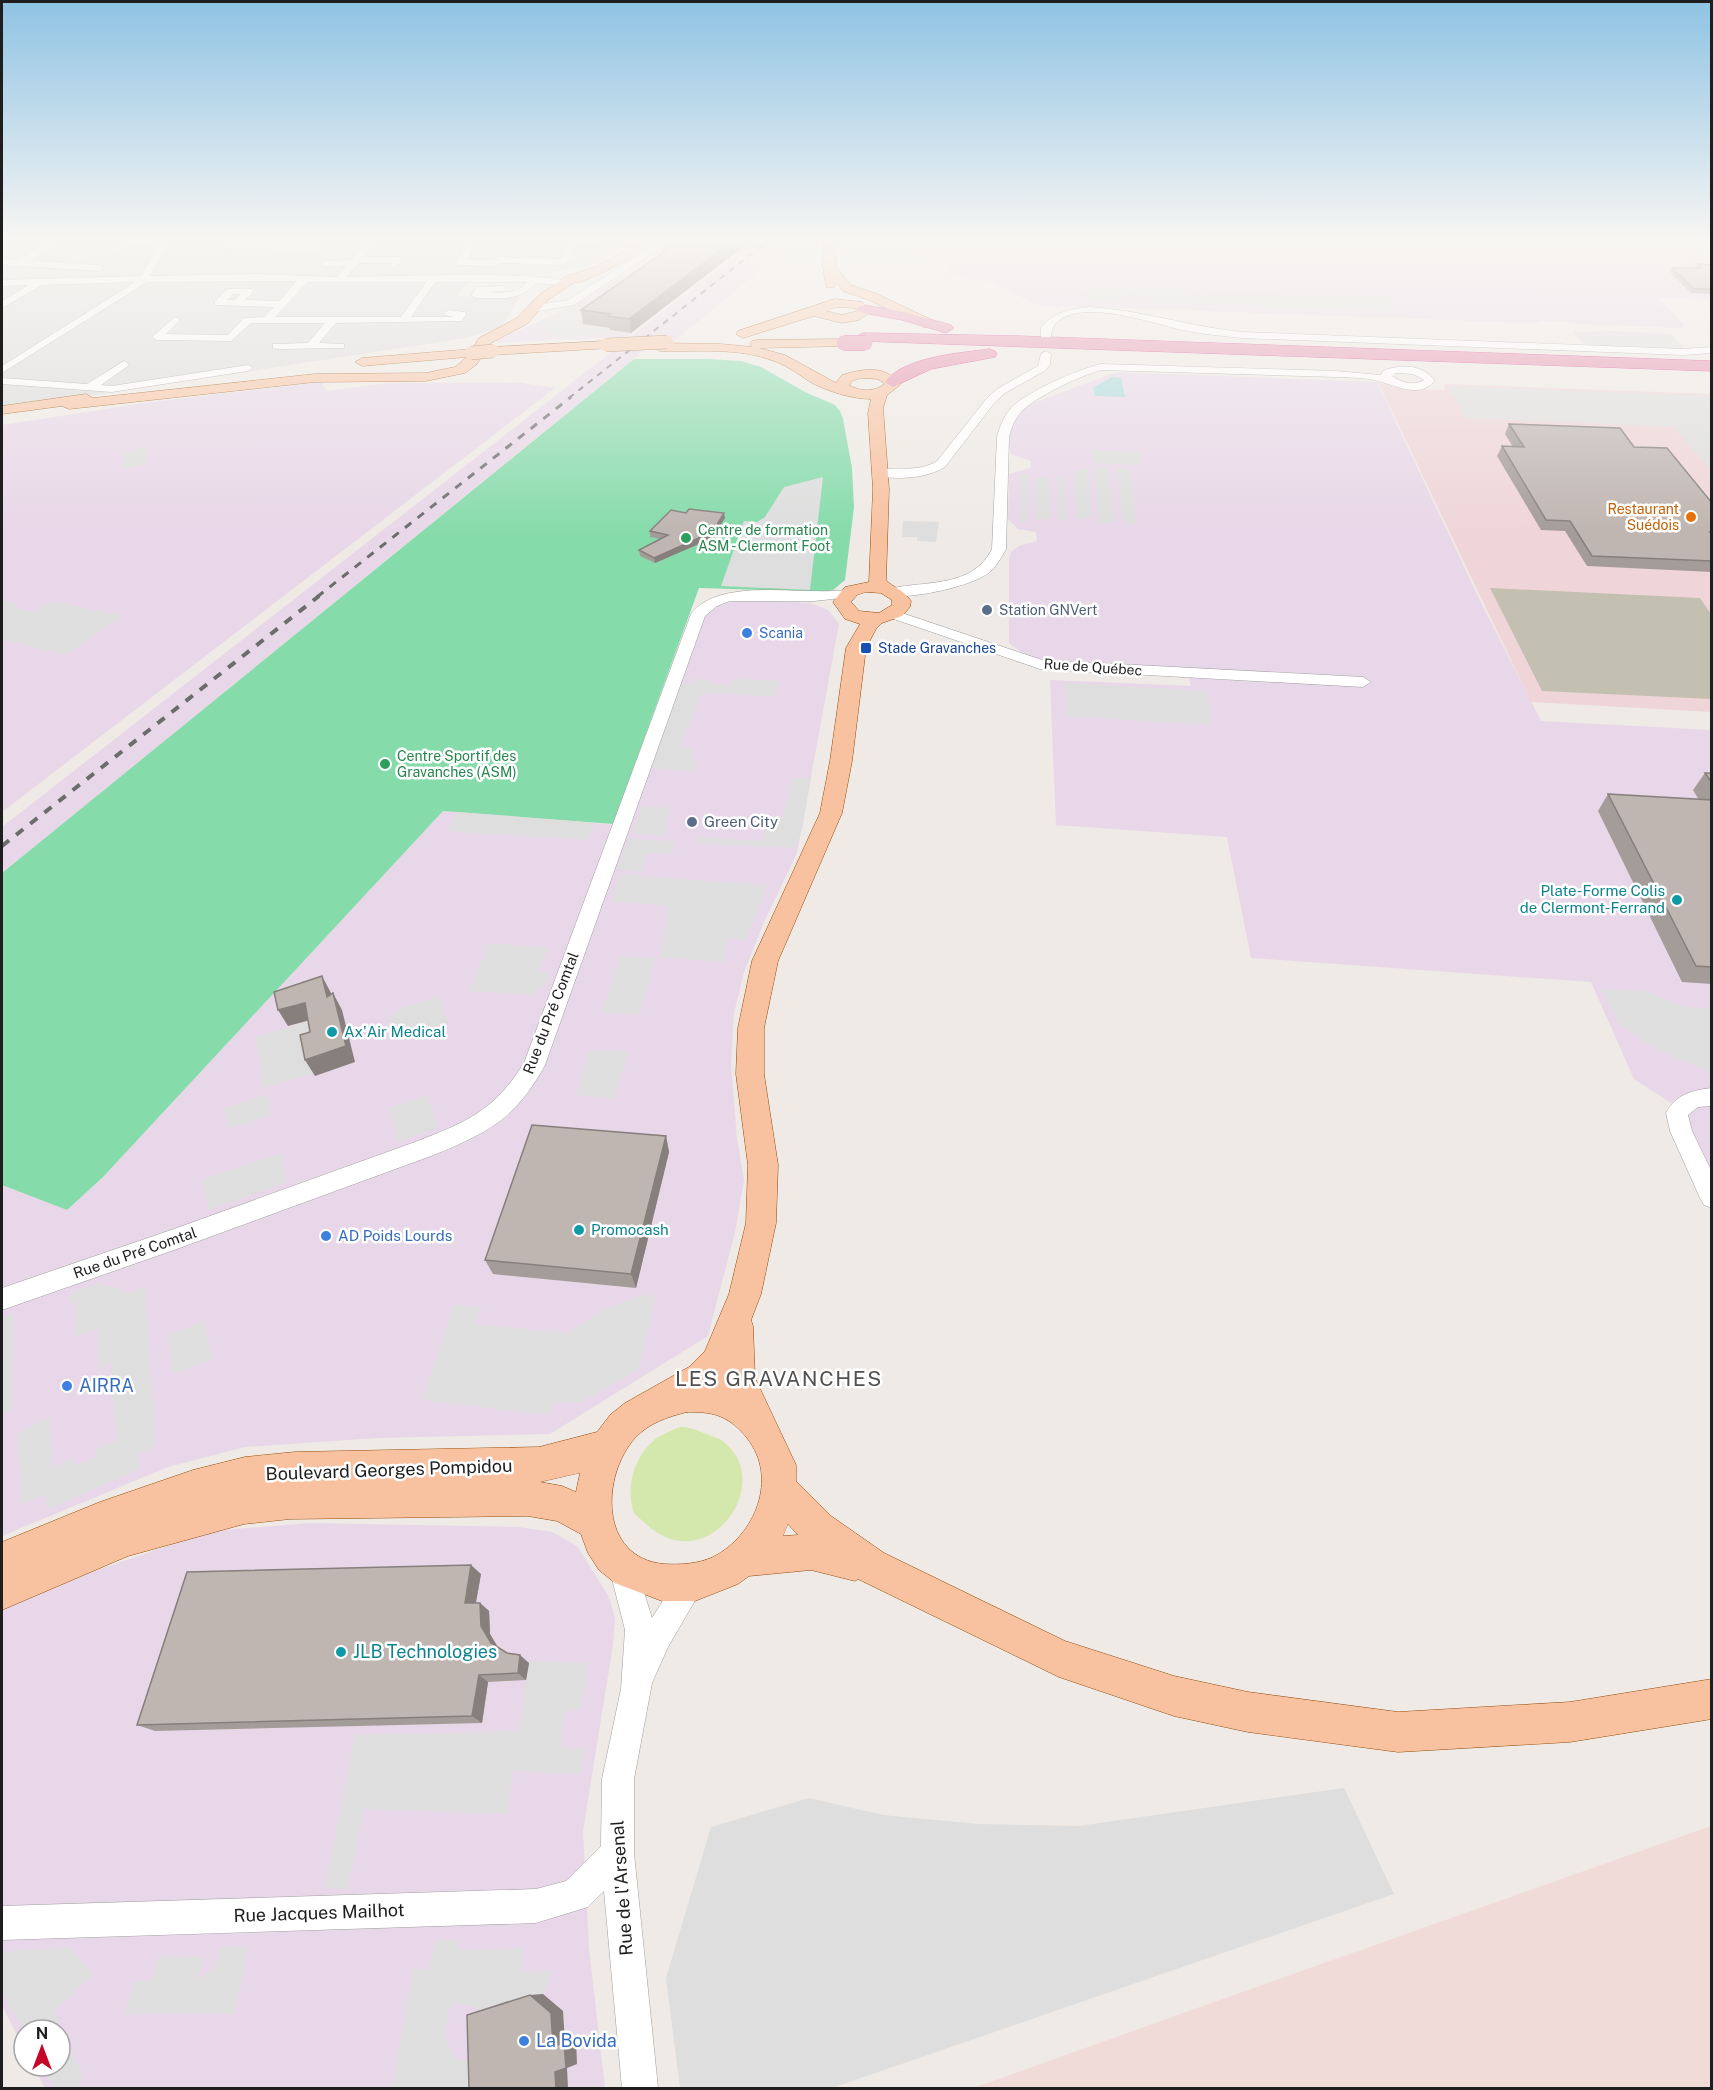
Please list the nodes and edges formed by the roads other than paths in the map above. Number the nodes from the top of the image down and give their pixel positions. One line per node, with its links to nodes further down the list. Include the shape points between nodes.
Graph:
1 (52, 338): 29 (street)
2 (196, 338): 3 (street)
3 (231, 338)
4 (318, 338): 17 (street)
5 (474, 338): 23 (main road)
6 (491, 338): 40 (main road, via 484,341 470,364 444,375 315,378)
7 (715, 338): 15 (main road)
8 (849, 338): 33 (main road, via 855,359)
9 (857, 338): 32 (main road, via 863,359)
10 (1014, 338): 14 (highway)
11 (1308, 338): 19 (street)
12 (843, 341): 13 (highway, bridge); 15 (main road)
13 (864, 341): 14 (highway); 20 (highway)
14 (1074, 343): 27 (highway)
15 (663, 345): 22 (main road); 39 (main road, via 764,353 822,384)
16 (277, 346): 17 (street)
17 (311, 346): 18 (street)
18 (340, 346)
19 (1712, 350)
20 (1160, 351): 31 (highway); 38 (highway, via 1007,351 921,368)
21 (1046, 354): 43 (street, via 1042,368 991,400 941,464 923,472)
22 (470, 355): 30 (main road); 40 (main road)
23 (348, 360)
24 (328, 363): 30 (main road)
25 (124, 364): 37 (street)
26 (256, 366): 36 (street)
27 (1712, 366)
28 (174, 368): 36 (street)
29 (2, 370)
30 (277, 371): 41 (main road)
31 (1712, 371)
32 (877, 375): 33 (main road); 38 (main road)
33 (853, 376): 39 (main road, via 842,384)
34 (1389, 377): 45 (street, via 1120,366 1078,373 1019,407 1005,427 999,549 993,564 973,577)
35 (2, 381): 37 (street)
36 (154, 382): 37 (street, via 112,389)
37 (90, 387)
38 (887, 388): 39 (main road); 43 (main road, via 875,410)
39 (851, 392): 44 (main road, via 862,410 869,517)
40 (69, 405): 42 (main road)
41 (2, 410)
42 (2, 415)
43 (882, 473): 45 (main road, via 878,580)
44 (850, 601): 45 (main road); 45 (main road); 47 (main road, via 854,624 845,651); 50 (street, Rue du Pré Comtal, via 729,597 708,605 698,614 534,1065 502,1109 451,1137 131,1256)
45 (892, 603): 46 (street, Rue de Québec, via 927,624 1040,664); 47 (main road, via 868,626 856,648 831,813)
46 (1364, 682)
47 (813, 858): 51 (main road, via 765,961 751,1028 750,1074 763,1165 761,1212)
48 (1712, 1097): 49 (street, via 1685,1102 1677,1113 1681,1131)
49 (1712, 1198)
50 (2, 1299)
51 (737, 1316): 52 (main road, via 717,1362 701,1378); 53 (main road, via 738,1379)
52 (661, 1402): 53 (main road, via 687,1396 714,1398 738,1407); 54 (main road, via 631,1419)
53 (758, 1424): 55 (main road, via 771,1443 778,1465)
54 (608, 1446): 56 (main road, via 597,1470 592,1496); 58 (main road, Boulevard Georges Pompidou, via 539,1465 316,1469 245,1475 100,1520)
55 (779, 1489): 57 (main road, via 774,1514 762,1538); 59 (main road, via 818,1529)
56 (595, 1522): 60 (main road, via 606,1547); 62 (main road, Boulevard Georges Pompidou, via 562,1504 528,1498 290,1501 244,1506 127,1538)
57 (745, 1558): 59 (main road, via 811,1552); 61 (main road, via 719,1576)
58 (2, 1560)
59 (871, 1566): 64 (main road, via 1059,1658 1174,1696 1270,1716 1398,1732 1468,1730 1570,1722)
60 (624, 1567): 61 (main road, via 643,1579 665,1585); 63 (street, Rue de l'Arsenal, via 640,1630)
61 (689, 1585): 63 (street, Rue de l'Arsenal, via 657,1637)
62 (2, 1591)
63 (636, 1689): 65 (street, Rue de l'Arsenal, via 618,1779)
64 (1712, 1699)
65 (616, 1853): 66 (street, Rue Jacques Mailhot, via 576,1895 536,1906); 67 (street, Rue de l'Arsenal)
66 (2, 1923)
67 (640, 2088)

